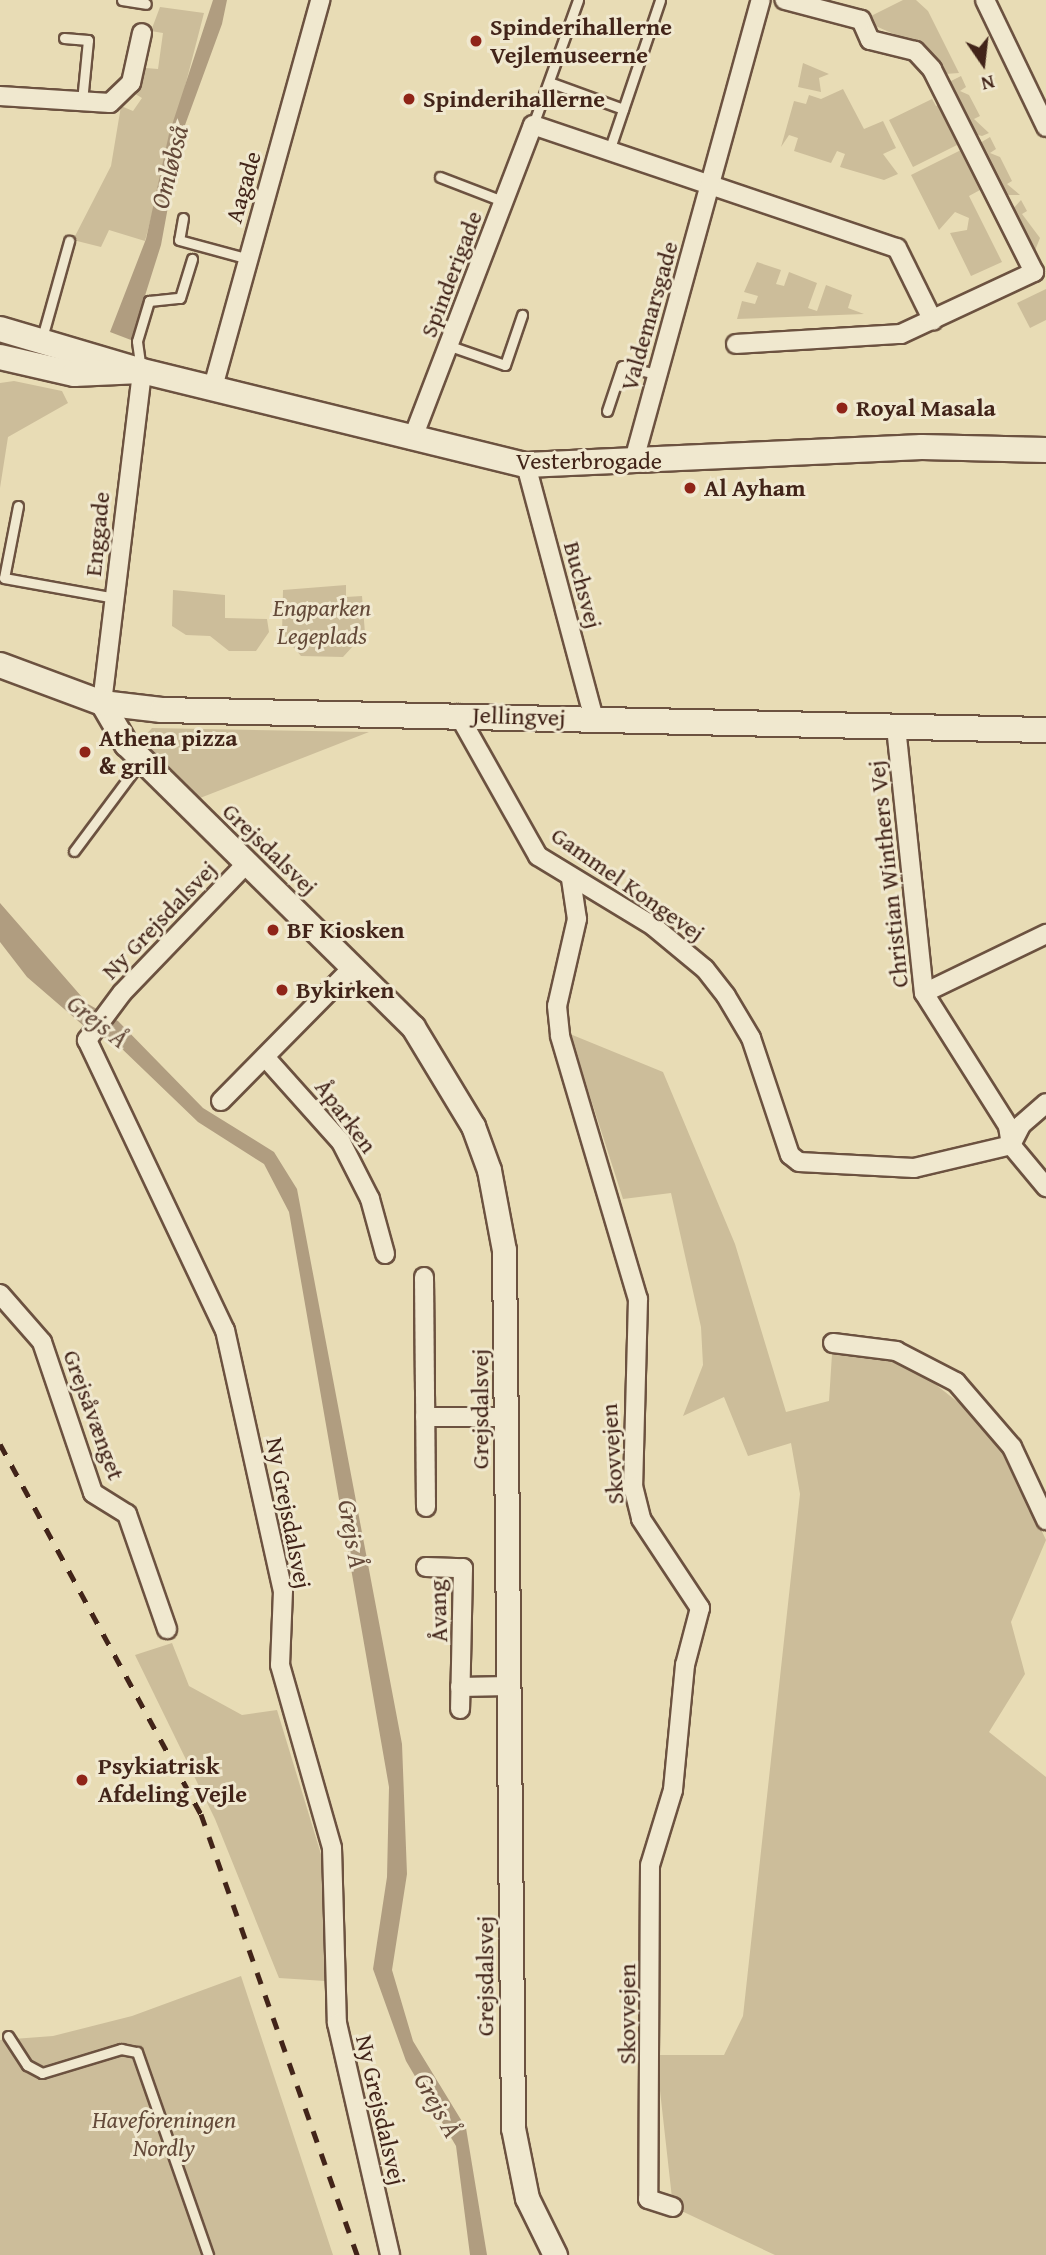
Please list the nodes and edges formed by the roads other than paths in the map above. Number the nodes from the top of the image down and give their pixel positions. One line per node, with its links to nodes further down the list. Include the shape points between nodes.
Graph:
1 (122, 0): 8 (lane)
2 (320, 0): 24 (street, Aagade)
3 (578, 0): 11 (lane)
4 (660, 0): 14 (lane)
5 (761, 0): 19 (street, Valdemarsgade)
6 (785, 0): 26 (street, via 861,20 870,40 915,51 932,69 1034,272)
7 (985, 0): 16 (street)
8 (146, 4)
9 (142, 33): 13 (street, via 131,83 110,103)
10 (64, 38): 13 (lane, via 88,40)
11 (549, 82): 14 (lane); 15 (lane)
12 (0, 96): 13 (street)
13 (82, 101)
14 (623, 109): 17 (lane)
15 (533, 125): 17 (street); 20 (street, Spinderigade)
16 (1046, 127)
17 (609, 151): 19 (street)
18 (440, 177): 20 (lane)
19 (711, 185): 26 (street, via 897,248); 33 (street, Valdemarsgade)
20 (505, 202): 30 (street, Spinderigade)
21 (183, 218): 24 (lane, via 179,240)
22 (69, 241): 28 (lane)
23 (192, 259): 32 (lane, via 180,298 149,301 137,341)
24 (248, 259): 34 (street, Aagade)
25 (522, 315): 30 (lane, via 505,365)
26 (933, 321): 29 (street, via 901,334)
27 (0, 329): 28 (main road, Vesterbrogade)
28 (42, 340): 32 (main road, Vesterbrogade)
29 (736, 344)
30 (450, 346): 36 (street, Spinderigade)
31 (0, 357): 32 (main road, Vesterbrogade, via 74,374)
32 (142, 371): 34 (main road, Vesterbrogade); 41 (street, Enggade)
33 (658, 374): 35 (lane, via 622,366); 38 (street, Valdemarsgade)
34 (213, 387): 36 (main road, Vesterbrogade)
35 (607, 411)
36 (412, 440): 39 (main road, Vesterbrogade)
37 (1046, 450): 38 (main road, Vesterbrogade, via 922,447)
38 (634, 460): 39 (main road, Vesterbrogade)
39 (526, 465): 45 (street, Buchsvej)
40 (18, 506): 41 (lane, via 4,578)
41 (115, 598): 43 (street, Enggade)
42 (0, 665): 43 (main road, Jellingvej)
43 (102, 703): 44 (main road, Jellingvej, via 162,710); 48 (street, Grejsdalsvej)
44 (458, 714): 45 (main road, Jellingvej); 51 (street, Gammel Kongevej, via 524,836 538,856)
45 (593, 718): 46 (main road, Jellingvej)
46 (896, 727): 47 (main road, Jellingvej); 54 (street, Christian Winthers Vej)
47 (1046, 730)
48 (142, 760): 49 (lane); 50 (street, Grejsdalsvej)
49 (74, 851)
50 (247, 863): 53 (street, Grejsdalsvej); 76 (street, Ny Grejsdalsvej, via 106,1012 89,1035 89,1047 226,1330 283,1591 284,1684 332,1848 343,2060)
51 (571, 879): 58 (street, Gammel Kongevej, via 653,926 705,969 751,1038 790,1155 799,1162 914,1168); 74 (street, Skovvejen, via 577,919 557,1006 560,1036 638,1299 633,1486 641,1519 700,1608 685,1665 671,1799 650,1865 648,2199)
52 (1046, 934): 54 (street)
53 (353, 967): 55 (street); 65 (street, Grejsdalsvej, via 413,1027 472,1126 489,1170 504,1250)
54 (924, 993): 58 (street, Christian Winthers Vej, via 1008,1126)
55 (265, 1057): 56 (street); 60 (street, Åparken, via 341,1142 370,1199)
56 (222, 1101)
57 (1046, 1103): 58 (street, via 1021,1125)
58 (1012, 1145): 59 (street, Christian Winthers Vej)
59 (1046, 1187)
60 (385, 1254)
61 (424, 1277): 64 (street)
62 (0, 1294): 69 (street, Grejsåvænget, via 42,1342 93,1493 127,1514)
63 (833, 1343): 67 (street, via 896,1351 956,1381 1012,1447)
64 (425, 1417): 65 (street); 66 (street)
65 (506, 1417): 70 (street, Grejsdalsvej)
66 (426, 1507)
67 (1046, 1520)
68 (426, 1567): 71 (street, Åvang, via 463,1568)
69 (167, 1629)
70 (509, 1686): 71 (street); 77 (street, Grejsdalsvej, via 513,2128 527,2198)
71 (460, 1687): 72 (street, Åvang)
72 (460, 1709)
73 (8, 2036): 75 (lane, via 27,2065 42,2073 121,2049 137,2052)
74 (673, 2207)
75 (204, 2254)
76 (390, 2255)
77 (555, 2255)

